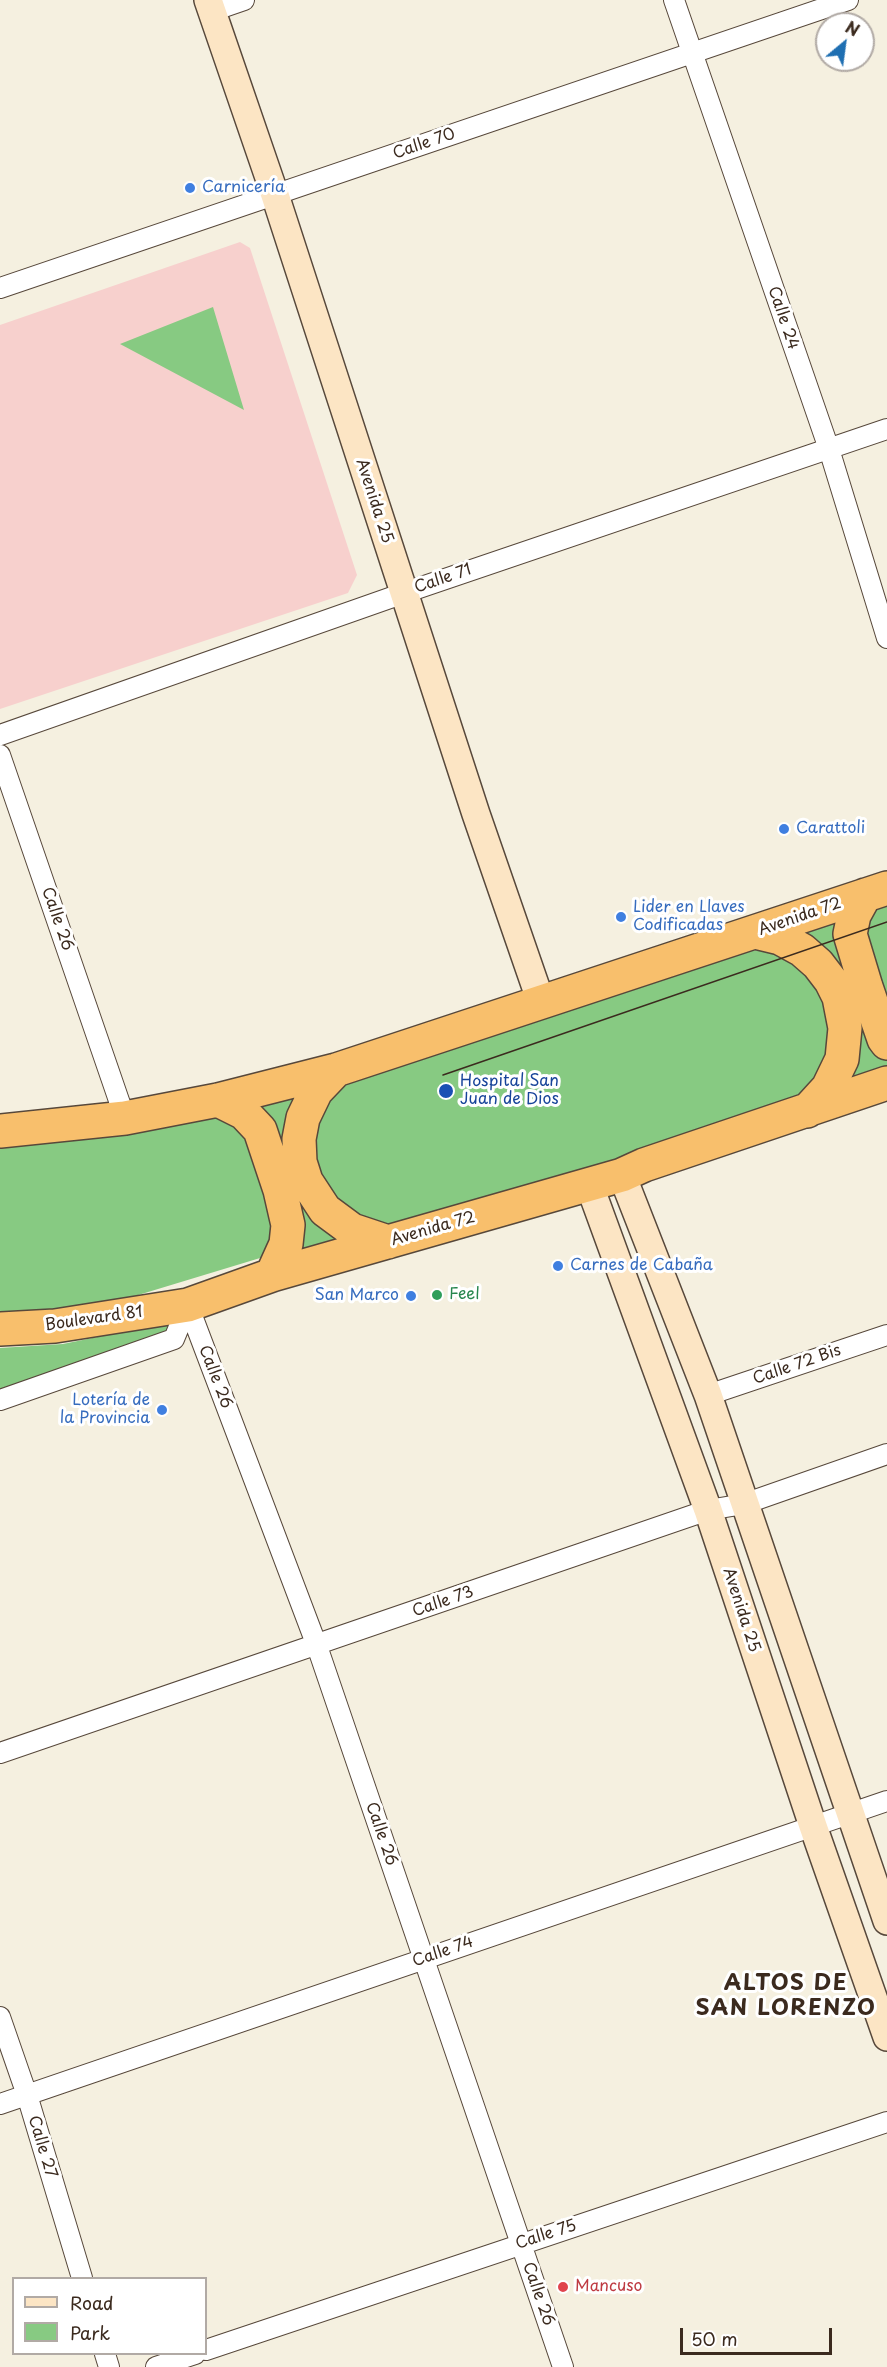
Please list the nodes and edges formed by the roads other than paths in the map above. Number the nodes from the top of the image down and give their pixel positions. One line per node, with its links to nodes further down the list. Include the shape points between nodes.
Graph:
1 (244, 0): 4 (street)
2 (674, 0): 5 (street, Calle 24)
3 (848, 0): 5 (street, Calle 70)
4 (210, 5): 6 (main road, Avenida 25)
5 (692, 53): 6 (street, Calle 70); 9 (street, Calle 24)
6 (275, 195): 7 (street, Calle 70); 10 (main road, Avenida 25)
7 (0, 288)
8 (887, 429): 9 (street, Calle 71)
9 (829, 449): 10 (street, Calle 71); 11 (street, Calle 24)
10 (404, 593): 12 (street, Calle 71); 16 (main road, Avenida 25)
11 (887, 638)
12 (0, 735)
13 (0, 755): 22 (street, Calle 26)
14 (876, 891): 15 (highway, Avenida 72); 17 (highway, via 854,915 850,934)
15 (755, 932): 16 (highway, Avenida 72); 21 (highway, via 780,938 802,950 818,964 839,997 845,1028 842,1059 828,1088)
16 (541, 1002): 18 (highway, Avenida 72)
17 (887, 1043)
18 (336, 1070): 20 (highway, Avenida 72); 26 (highway, via 316,1091 303,1118 300,1161 306,1182 325,1210 352,1230)
19 (887, 1083): 21 (highway, Avenida 72)
20 (218, 1100): 22 (highway, Avenida 72); 27 (highway, via 244,1113 260,1130 280,1190 288,1225 286,1244)
21 (807, 1111): 24 (highway, Avenida 72)
22 (125, 1118): 23 (highway)
23 (0, 1131)
24 (622, 1175): 25 (highway, Avenida 72); 31 (main road)
25 (589, 1184): 26 (highway, Avenida 72); 35 (main road, Avenida 25)
26 (388, 1242): 27 (highway, Avenida 72)
27 (272, 1275): 28 (highway, Avenida 72)
28 (188, 1305): 29 (highway, Boulevard 81, via 55,1326); 32 (street, via 174,1339); 36 (street, Calle 26)
29 (0, 1329)
30 (887, 1335): 31 (street, Calle 72 Bis)
31 (708, 1395): 34 (main road)
32 (0, 1400)
33 (887, 1454): 34 (street, Calle 73)
34 (744, 1504): 35 (street, Calle 73); 39 (main road)
35 (708, 1510): 36 (street, Calle 73); 40 (main road, Avenida 25)
36 (316, 1646): 37 (street, Calle 73); 42 (street, Calle 26)
37 (0, 1753)
38 (887, 1801): 39 (street, Calle 74)
39 (850, 1814): 40 (street, Calle 74); 41 (main road)
40 (813, 1826): 42 (street, Calle 74); 44 (main road, Avenida 25)
41 (887, 1921)
42 (424, 1959): 45 (street, Calle 74); 48 (street, Calle 26)
43 (0, 2017): 45 (street, Calle 27)
44 (887, 2037)
45 (27, 2095): 46 (street, Calle 74); 49 (street, Calle 27)
46 (0, 2104)
47 (887, 2122): 48 (street, Calle 75)
48 (520, 2244): 50 (street, Calle 75); 53 (street, Calle 26)
49 (82, 2277)
50 (207, 2350)
51 (192, 2355): 52 (street)
52 (156, 2367)
53 (563, 2367)

